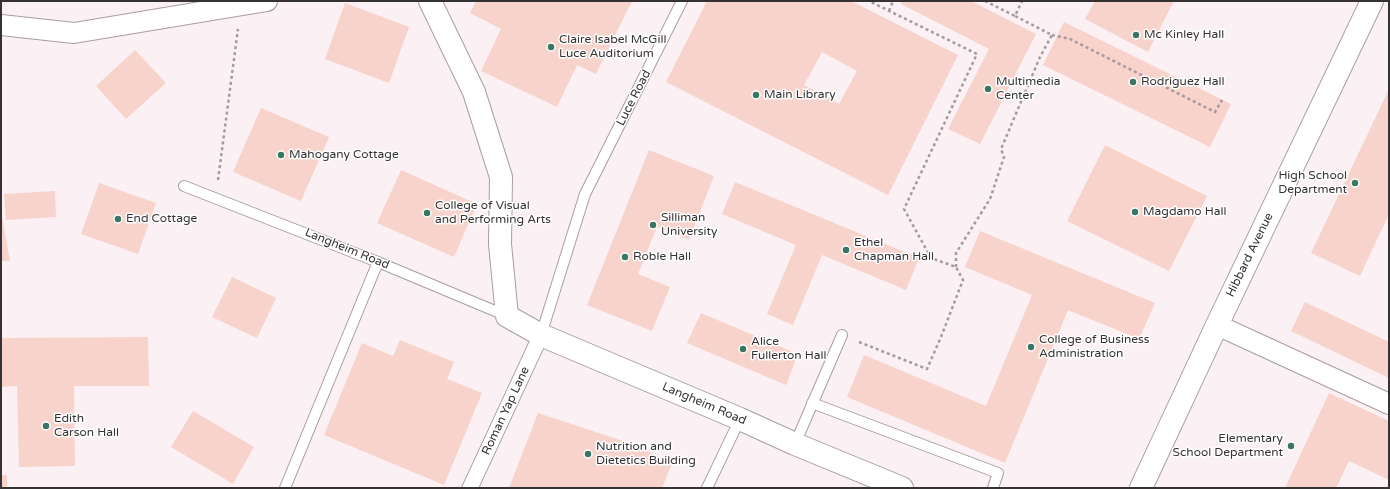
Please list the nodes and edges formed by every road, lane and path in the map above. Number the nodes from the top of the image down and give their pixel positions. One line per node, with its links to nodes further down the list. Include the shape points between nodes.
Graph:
1 (267, 1): 9 (street)
2 (430, 1): 19 (street, via 474,92 501,177 500,244)
3 (682, 1): 21 (lane, Luce Road, via 585,194)
4 (869, 1): 10 (path)
5 (893, 1): 10 (path)
6 (985, 1): 11 (path)
7 (1022, 1): 11 (path)
8 (1372, 1): 20 (street, Hibbard Avenue)
9 (240, 6): 12 (street, via 74,33); 16 (path)
10 (889, 11): 18 (path, via 977,54 904,209 931,258)
11 (1015, 16): 13 (path)
12 (1, 25)
13 (1052, 35): 14 (path, via 1070,39 1215,112); 18 (path, via 1001,149 1004,157 990,199 956,253)
14 (1222, 100)
15 (184, 186): 16 (lane, Langheim Road)
16 (216, 198): 17 (lane, Langheim Road)
17 (378, 262): 19 (lane, Langheim Road); 27 (lane)
18 (956, 267): 22 (path, via 963,280 927,369)
19 (508, 316): 21 (street, Langheim Road)
20 (1217, 325): 24 (street); 32 (street, Hibbard Avenue)
21 (541, 335): 25 (street, Langheim Road); 28 (street, Roman Yap Lane)
22 (842, 335): 23 (lane)
23 (812, 403): 26 (lane); 31 (lane, via 998,474)
24 (1389, 404)
25 (740, 419): 26 (street, Langheim Road); 29 (lane)
26 (795, 444): 30 (street, Langheim Road)
27 (284, 488)
28 (470, 488)
29 (708, 488)
30 (902, 488)
31 (993, 488)
32 (1142, 488)

